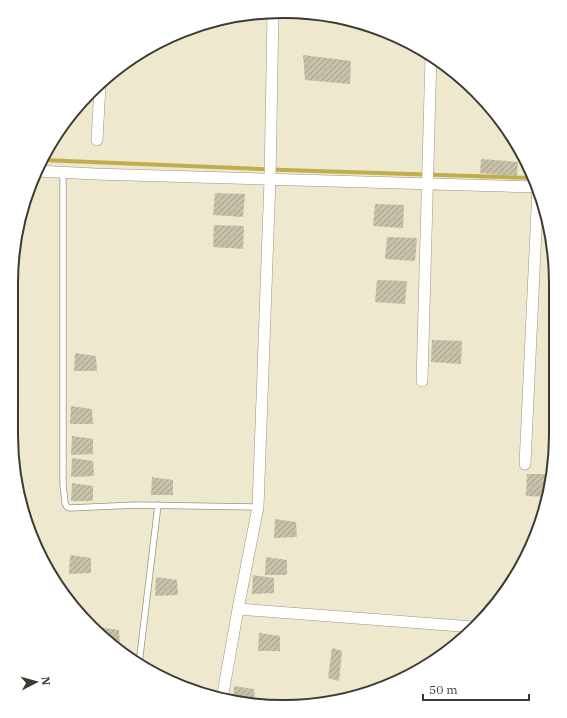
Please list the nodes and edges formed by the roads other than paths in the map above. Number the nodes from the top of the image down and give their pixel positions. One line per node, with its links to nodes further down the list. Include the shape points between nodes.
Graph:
1 (273, 19): 7 (street)
2 (432, 64): 8 (street)
3 (100, 92): 4 (street)
4 (97, 140)
5 (43, 171): 6 (street)
6 (63, 172): 7 (street); 13 (lane, via 65,503 70,508)
7 (270, 179): 8 (street); 14 (street)
8 (428, 183): 9 (street); 11 (street)
9 (531, 187)
10 (536, 203): 12 (street)
11 (422, 381)
12 (525, 464)
13 (158, 505): 14 (lane); 17 (lane)
14 (258, 507): 15 (street)
15 (236, 619): 16 (street); 18 (street)
16 (466, 627)
17 (139, 657)
18 (223, 693)

